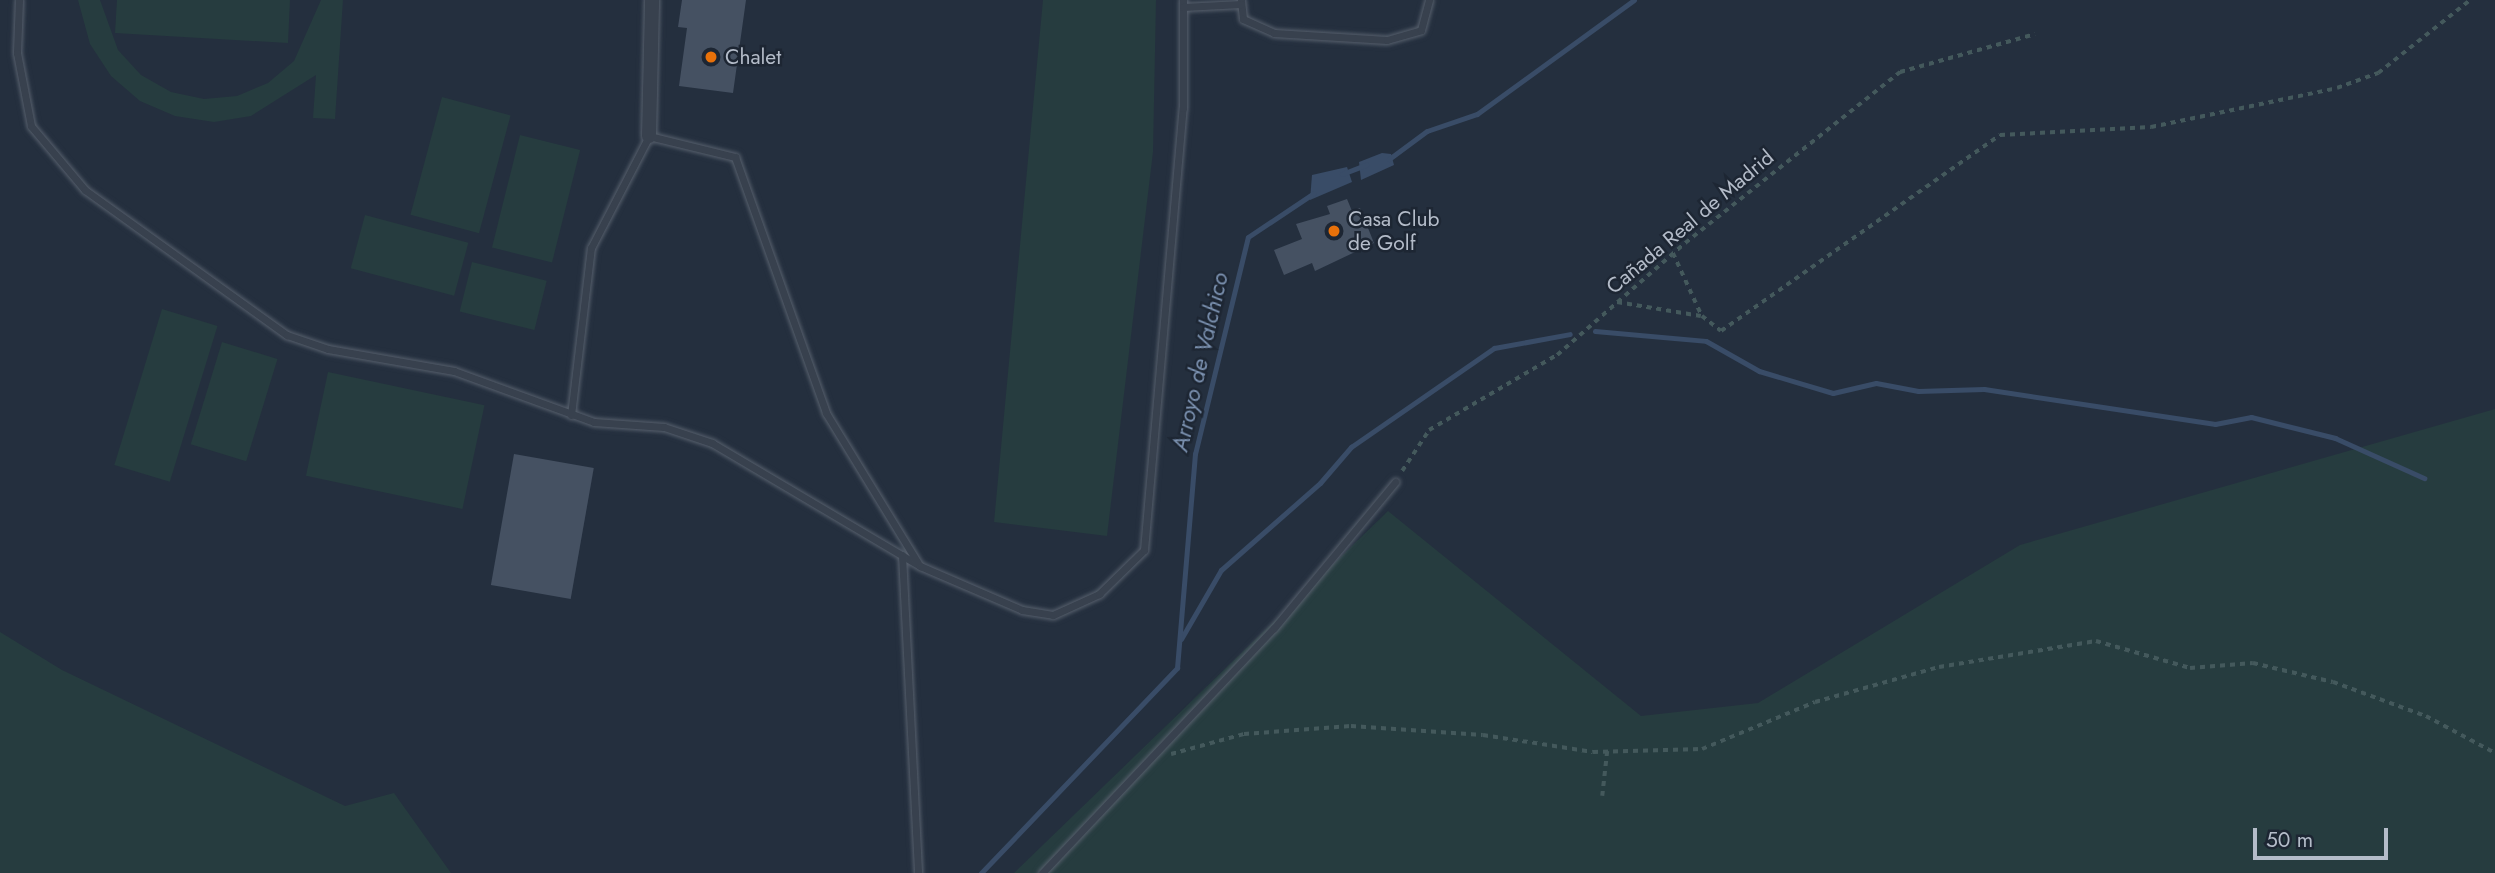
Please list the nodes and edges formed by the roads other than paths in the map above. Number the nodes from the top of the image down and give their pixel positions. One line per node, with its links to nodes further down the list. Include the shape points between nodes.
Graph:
1 (19, 0): 7 (lane, via 18,53 31,126 85,190 151,242 287,335 328,349 454,371)
2 (652, 0): 6 (street)
3 (1429, 0): 4 (lane, via 1420,30 1387,40 1274,33 1243,19)
4 (1241, 2): 5 (lane)
5 (1183, 4): 10 (lane, via 1183,108 1144,550 1099,594 1053,615 1022,610)
6 (649, 136): 7 (lane, via 591,248); 10 (lane, via 735,157 826,413)
7 (571, 415): 9 (lane, via 664,427 712,443)
8 (1395, 482): 12 (lane, via 1274,628)
9 (902, 555): 10 (lane); 11 (lane)
10 (920, 566)
11 (918, 873)
12 (1042, 873)

